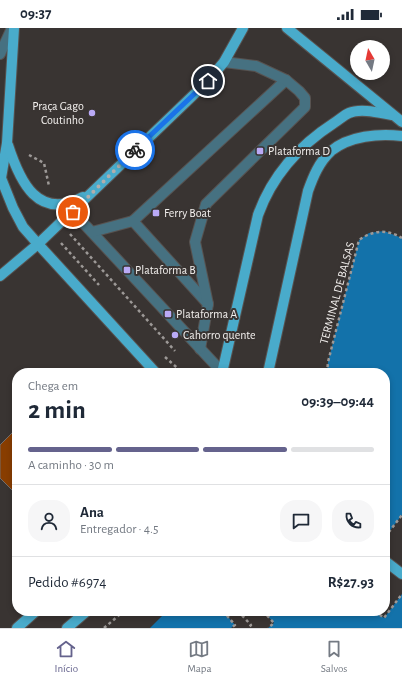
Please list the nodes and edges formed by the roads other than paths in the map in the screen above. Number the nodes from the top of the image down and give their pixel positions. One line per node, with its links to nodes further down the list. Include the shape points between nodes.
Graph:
1 (13, 28): 4 (street); 10 (main road)
2 (243, 28): 5 (main road)
3 (287, 28): 7 (main road)
4 (0, 54)
5 (224, 62): 6 (street, via 256,66); 12 (main road, via 208,81)
6 (286, 80): 14 (street); 18 (street, via 305,98 305,107 206,204 195,242)
7 (392, 115): 8 (main road); 22 (main road, via 370,111 350,112 307,143 276,180 258,215)
8 (402, 122)
9 (402, 136): 23 (main road, via 359,138 331,151 321,164 308,191)
10 (7, 143): 11 (main road); 12 (main road, via 15,168 26,187 38,200 65,206 83,198)
11 (1, 179): 16 (main road, via 13,208)
12 (98, 186): 13 (main road)
13 (73, 212): 15 (street); 16 (main road)
14 (133, 221): 15 (street); 18 (street)
15 (92, 232): 19 (street)
16 (38, 244): 17 (main road); 20 (main road)
17 (0, 276)
18 (208, 304): 19 (street)
19 (200, 348): 21 (street)
20 (151, 368)
21 (218, 368)
22 (223, 368)
23 (269, 368)
24 (390, 565): 25 (main road)
25 (402, 574)
26 (30, 616): 28 (main road)
27 (80, 616): 29 (main road)
28 (17, 628)
29 (67, 628)

